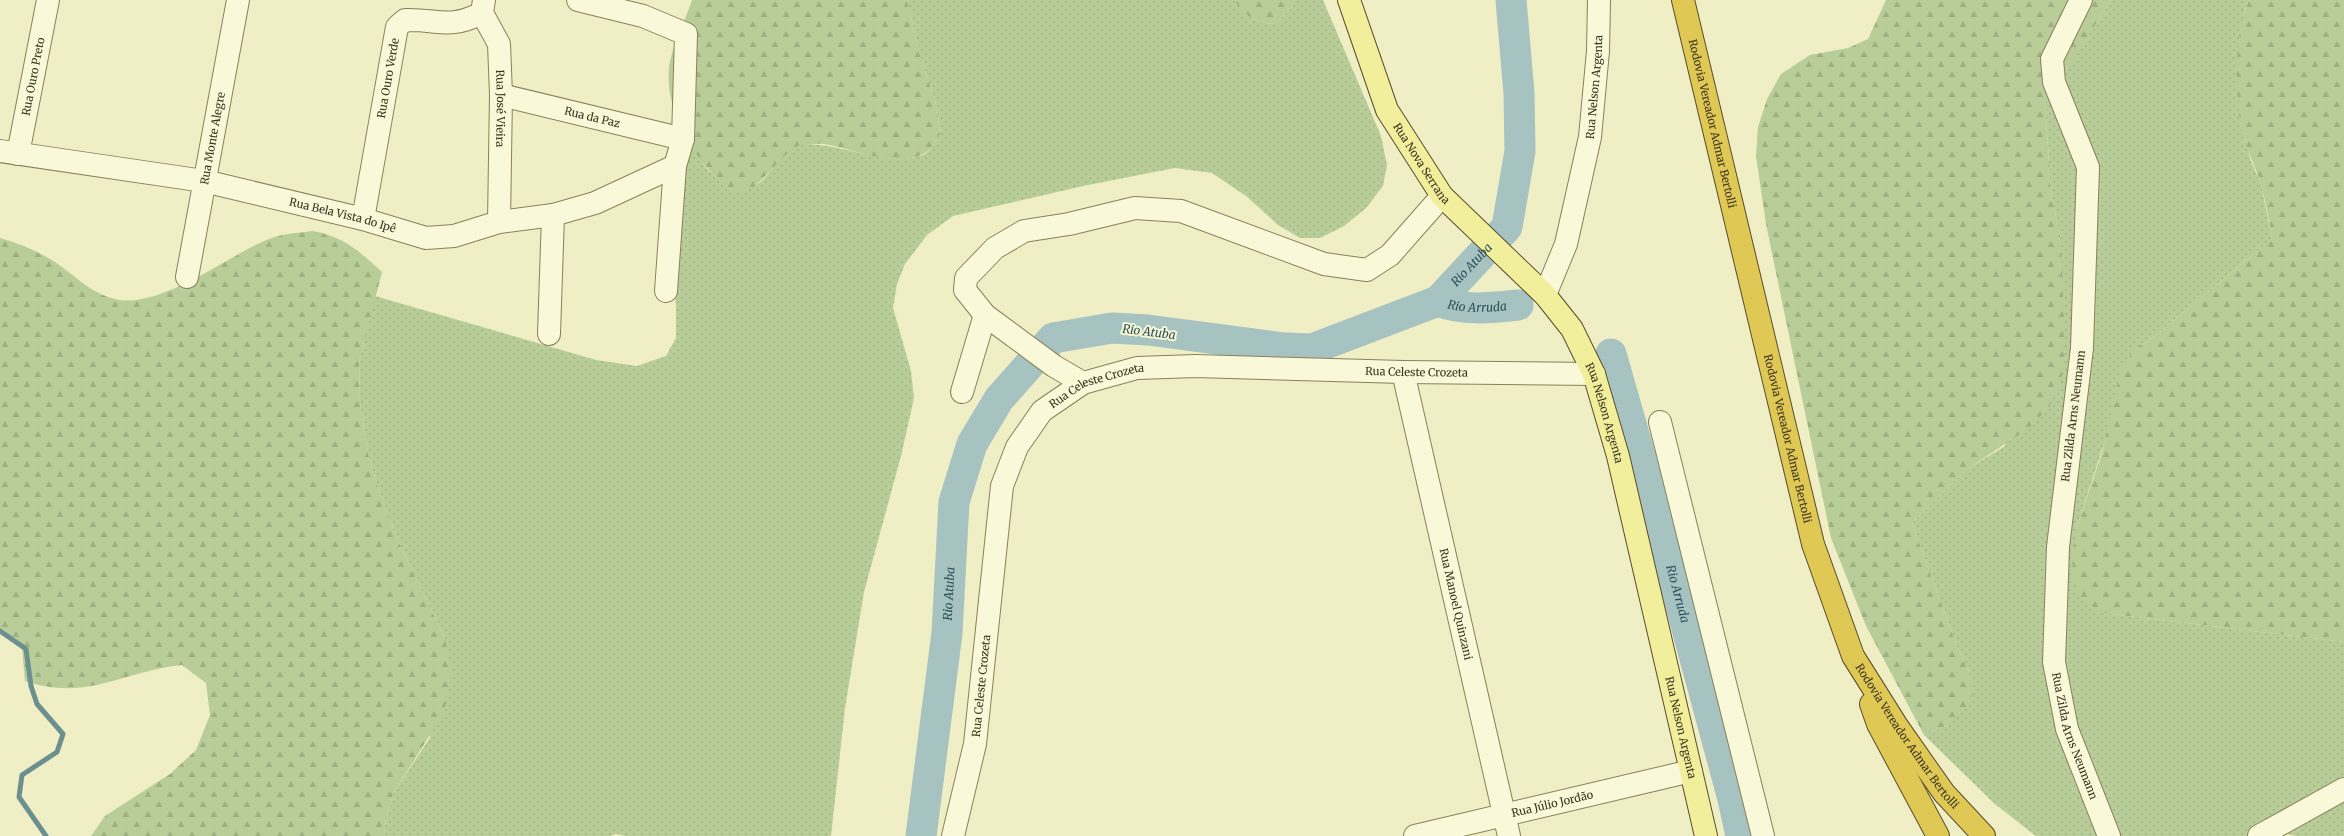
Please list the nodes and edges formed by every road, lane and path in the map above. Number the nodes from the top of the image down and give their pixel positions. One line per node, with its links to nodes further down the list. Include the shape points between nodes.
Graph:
1 (48, 0): 11 (street, Rua Ouro Preto)
2 (238, 0): 13 (street, Rua Monte Alegre)
3 (578, 0): 10 (street, via 643,16 686,34)
4 (1349, 0): 14 (main road, Rua Nova Serrana, via 1387,110)
5 (1599, 0): 20 (street, Rua Nelson Argenta, via 1598,51 1590,137 1566,244)
6 (1683, 0): 28 (highway, Rodovia Vereador Admar Bertolli, via 1813,544)
7 (2081, 0): 39 (street, Rua Zilda Arns Neumann, via 2052,59 2054,82 2088,167 2082,348 2058,547 2054,662 2067,729)
8 (483, 6): 9 (street, Rua José Vieira, via 499,44); 16 (street, Rua Ouro Verde, via 467,20 446,24 405,20 397,27)
9 (501, 95): 10 (street, Rua da Paz); 17 (street, Rua José Vieira)
10 (683, 139): 12 (street)
11 (9, 152): 13 (street, Rua Bela Vista do Ipê)
12 (675, 166): 15 (street, Rua Bela Vista do Ipê, via 595,203); 19 (street)
13 (204, 181): 16 (street, Rua Bela Vista do Ipê); 18 (street, Rua Monte Alegre)
14 (1448, 203): 20 (main road, Rua Nova Serrana); 21 (street, via 1390,255 1367,270 1324,264 1181,211 1134,208 1069,224 1024,231 995,248 966,278 965,290)
15 (553, 214): 17 (street, Rua Bela Vista do Ipê); 22 (street)
16 (363, 219): 17 (street, Rua Bela Vista do Ipê, via 426,238 454,236)
17 (499, 222)
18 (187, 277)
19 (666, 291)
20 (1545, 295): 24 (main road, Rua Nelson Argenta, via 1572,329)
21 (985, 315): 25 (street, via 1054,366); 26 (street)
22 (549, 334)
23 (1403, 372): 24 (street, Rua Celeste Crozeta); 25 (street, Rua Celeste Crozeta, via 1188,366 1137,368); 31 (street, Rua Manoel Quinzani)
24 (1594, 374): 29 (main road, Rua Nelson Argenta, via 1618,456)
25 (1083, 383): 32 (street, Rua Celeste Crozeta, via 1042,411 1017,448 1002,486 975,744)
26 (962, 392)
27 (1660, 422): 36 (street)
28 (1853, 656): 37 (highway, via 1878,724); 38 (highway, Rodovia Vereador Admar Bertolli, via 1897,726 1944,792)
29 (1691, 771): 31 (street, Rua Júlio Jordão); 35 (main road, Rua Nelson Argenta)
30 (2344, 789): 40 (street)
31 (1503, 815): 33 (street, Rua Júlio Jordão); 34 (street, Rua Manoel Quinzani)
32 (953, 836)
33 (1415, 836)
34 (1509, 836)
35 (1706, 836)
36 (1763, 836)
37 (1938, 836)
38 (1984, 836)
39 (2109, 836)
40 (2259, 836)

